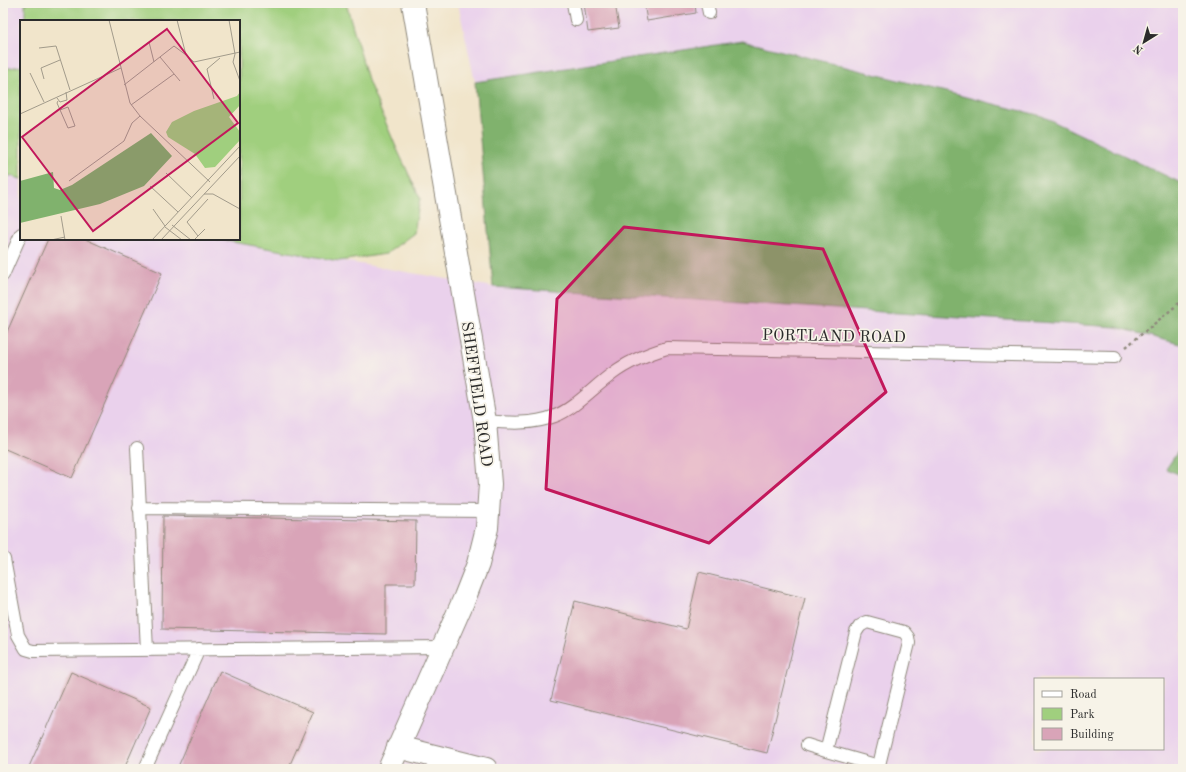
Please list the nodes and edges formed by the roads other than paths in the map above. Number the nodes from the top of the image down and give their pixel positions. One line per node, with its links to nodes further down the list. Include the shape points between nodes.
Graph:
1 (413, 3): 7 (street, SHEFFIELD ROAD)
2 (574, 3): 3 (lane)
3 (576, 20)
4 (20, 236): 5 (lane)
5 (3, 275)
6 (1115, 356): 7 (lane, PORTLAND ROAD, via 667,348 640,356 555,416 519,424)
7 (485, 421): 10 (street, SHEFFIELD ROAD, via 490,484)
8 (136, 448): 9 (lane)
9 (139, 508): 10 (lane); 13 (lane)
10 (488, 511): 12 (street, SHEFFIELD ROAD, via 487,528 478,564)
11 (3, 556): 13 (lane, via 18,635 26,649)
12 (443, 647): 14 (lane); 16 (street, SHEFFIELD ROAD)
13 (147, 650): 14 (lane)
14 (199, 650): 19 (lane)
15 (807, 745): 17 (lane)
16 (398, 747): 20 (street, SHEFFIELD ROAD); 21 (street)
17 (826, 750): 18 (lane); 18 (lane, via 856,632 867,622 904,632 909,643)
18 (879, 767)
19 (145, 769)
20 (389, 769)
21 (486, 769)

